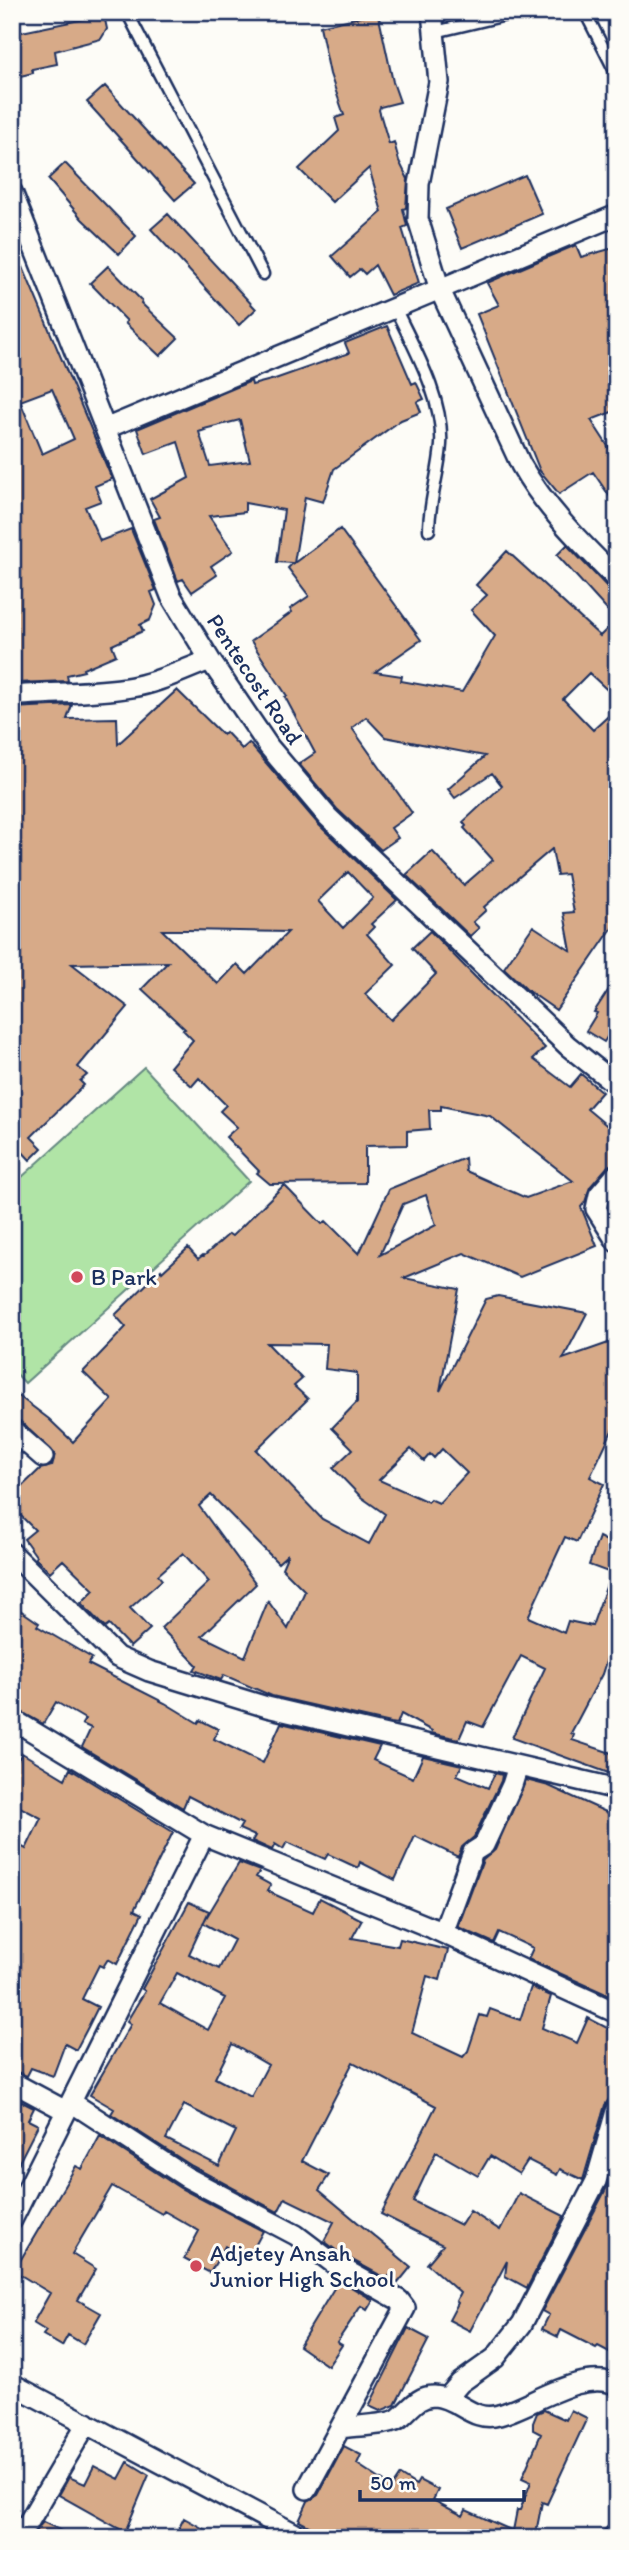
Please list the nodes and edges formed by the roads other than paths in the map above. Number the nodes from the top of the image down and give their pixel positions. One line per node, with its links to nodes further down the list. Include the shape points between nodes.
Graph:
1 (127, 12): 8 (lane)
2 (518, 12): 4 (lane)
3 (585, 12): 5 (lane)
4 (433, 22): 9 (street, via 439,82 419,184 418,219)
5 (617, 75)
6 (12, 192): 11 (street, Pentecost Road)
7 (617, 215): 9 (street)
8 (263, 274)
9 (440, 289): 10 (street); 13 (street, via 536,491)
10 (395, 308): 11 (street); 12 (lane, via 425,368 438,415 441,443)
11 (107, 428): 14 (street, Pentecost Road, via 172,596)
12 (429, 530)
13 (617, 579)
14 (209, 660): 15 (street, via 135,687); 16 (street, Pentecost Road, via 269,747 327,817 568,1046)
15 (12, 696)
16 (617, 1085)
17 (617, 1174): 18 (street, via 599,1195 596,1209)
18 (617, 1242)
19 (12, 1430): 20 (street)
20 (43, 1457)
21 (12, 1553): 23 (street, via 117,1657 149,1671 267,1707)
22 (12, 1719): 25 (street)
23 (518, 1766): 24 (street); 26 (street, via 484,1845 473,1853)
24 (617, 1790)
25 (204, 1835): 26 (street); 29 (street)
26 (443, 1933): 27 (street)
27 (617, 2013)
28 (12, 2082): 29 (street)
29 (69, 2106): 31 (street); 36 (street, via 186,2177 296,2235 333,2263 399,2300 405,2308)
30 (617, 2108): 34 (street, via 596,2182 522,2324 495,2358)
31 (12, 2220)
32 (12, 2385): 35 (street)
33 (617, 2385): 34 (street, via 592,2381 485,2417)
34 (447, 2397): 36 (street, via 429,2396 415,2402 396,2421)
35 (87, 2423): 39 (street, via 28,2523); 40 (street)
36 (340, 2428): 37 (street)
37 (307, 2489)
38 (617, 2533): 41 (street)
39 (12, 2535)
40 (303, 2538)
41 (612, 2538)

